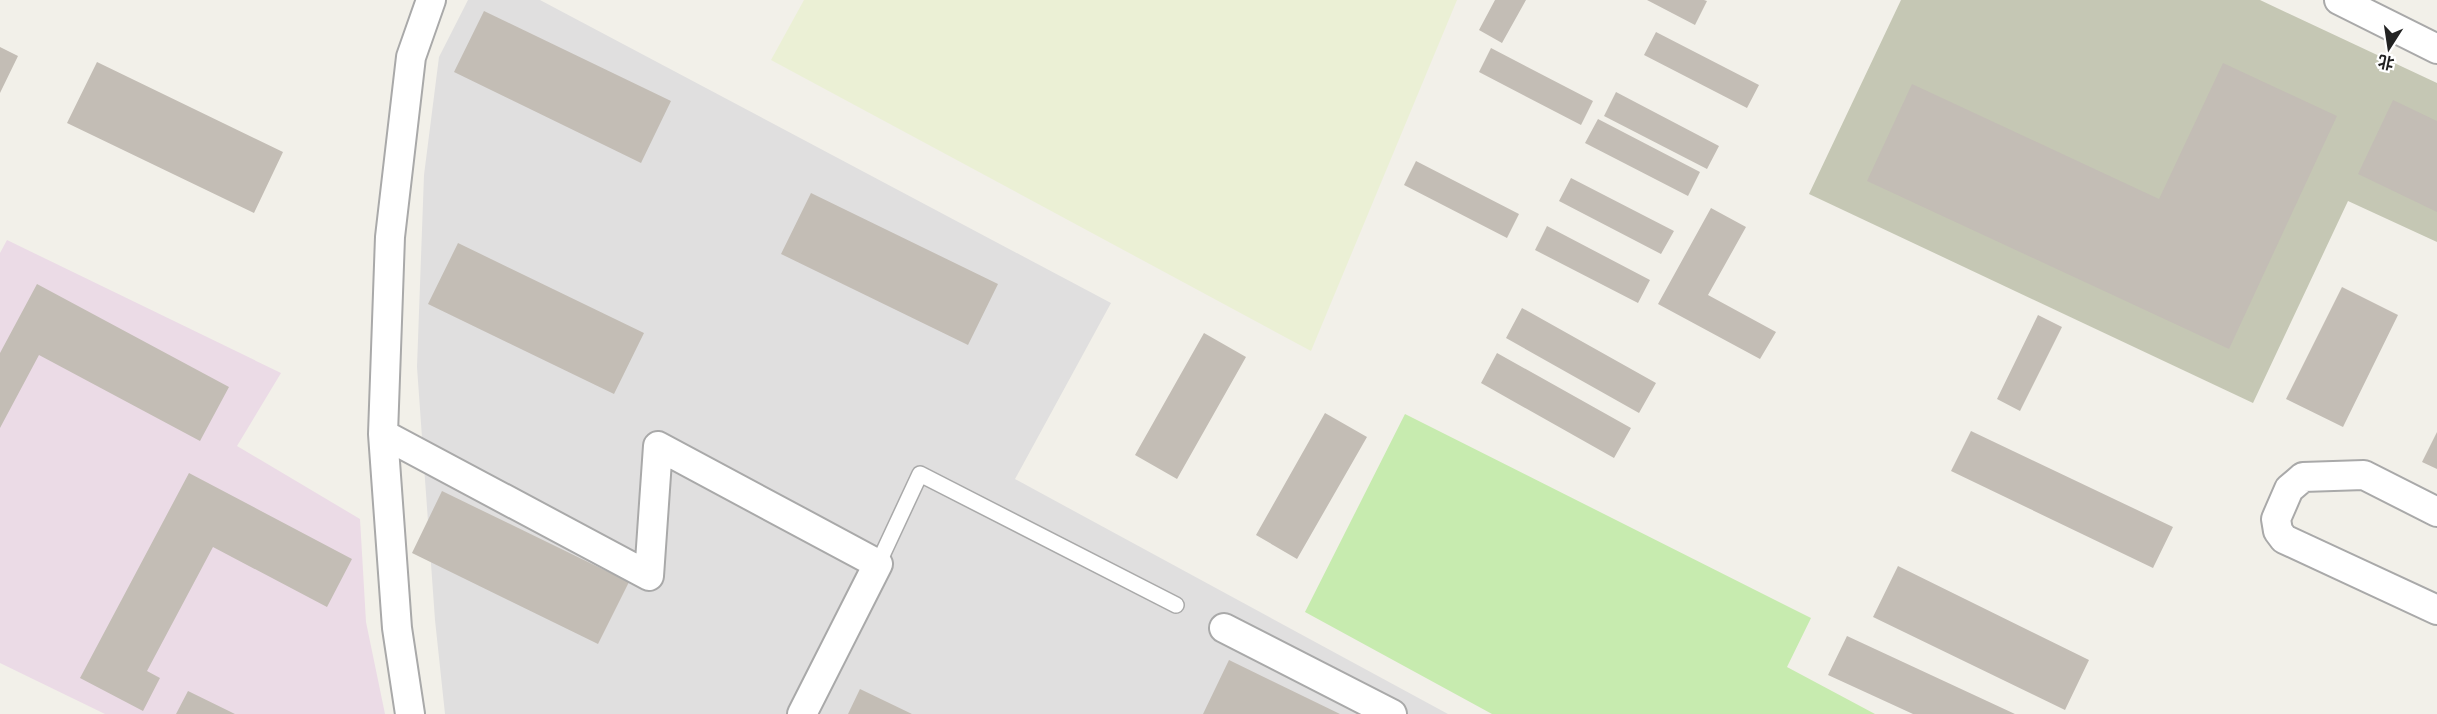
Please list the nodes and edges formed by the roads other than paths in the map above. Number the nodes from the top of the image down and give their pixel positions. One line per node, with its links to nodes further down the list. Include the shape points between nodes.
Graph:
1 (431, 0): 4 (street, via 411,57 391,226)
2 (2339, 0): 3 (street)
3 (2437, 49)
4 (383, 434): 6 (street, via 649,576 658,447); 10 (street, via 397,628)
5 (2437, 512): 8 (street, via 2364,475 2303,477 2289,489 2276,519 2284,539)
6 (878, 564): 7 (lane, via 920,474); 11 (street)
7 (1176, 605)
8 (2437, 610)
9 (1224, 628): 12 (street)
10 (410, 714)
11 (802, 714)
12 (1392, 714)

